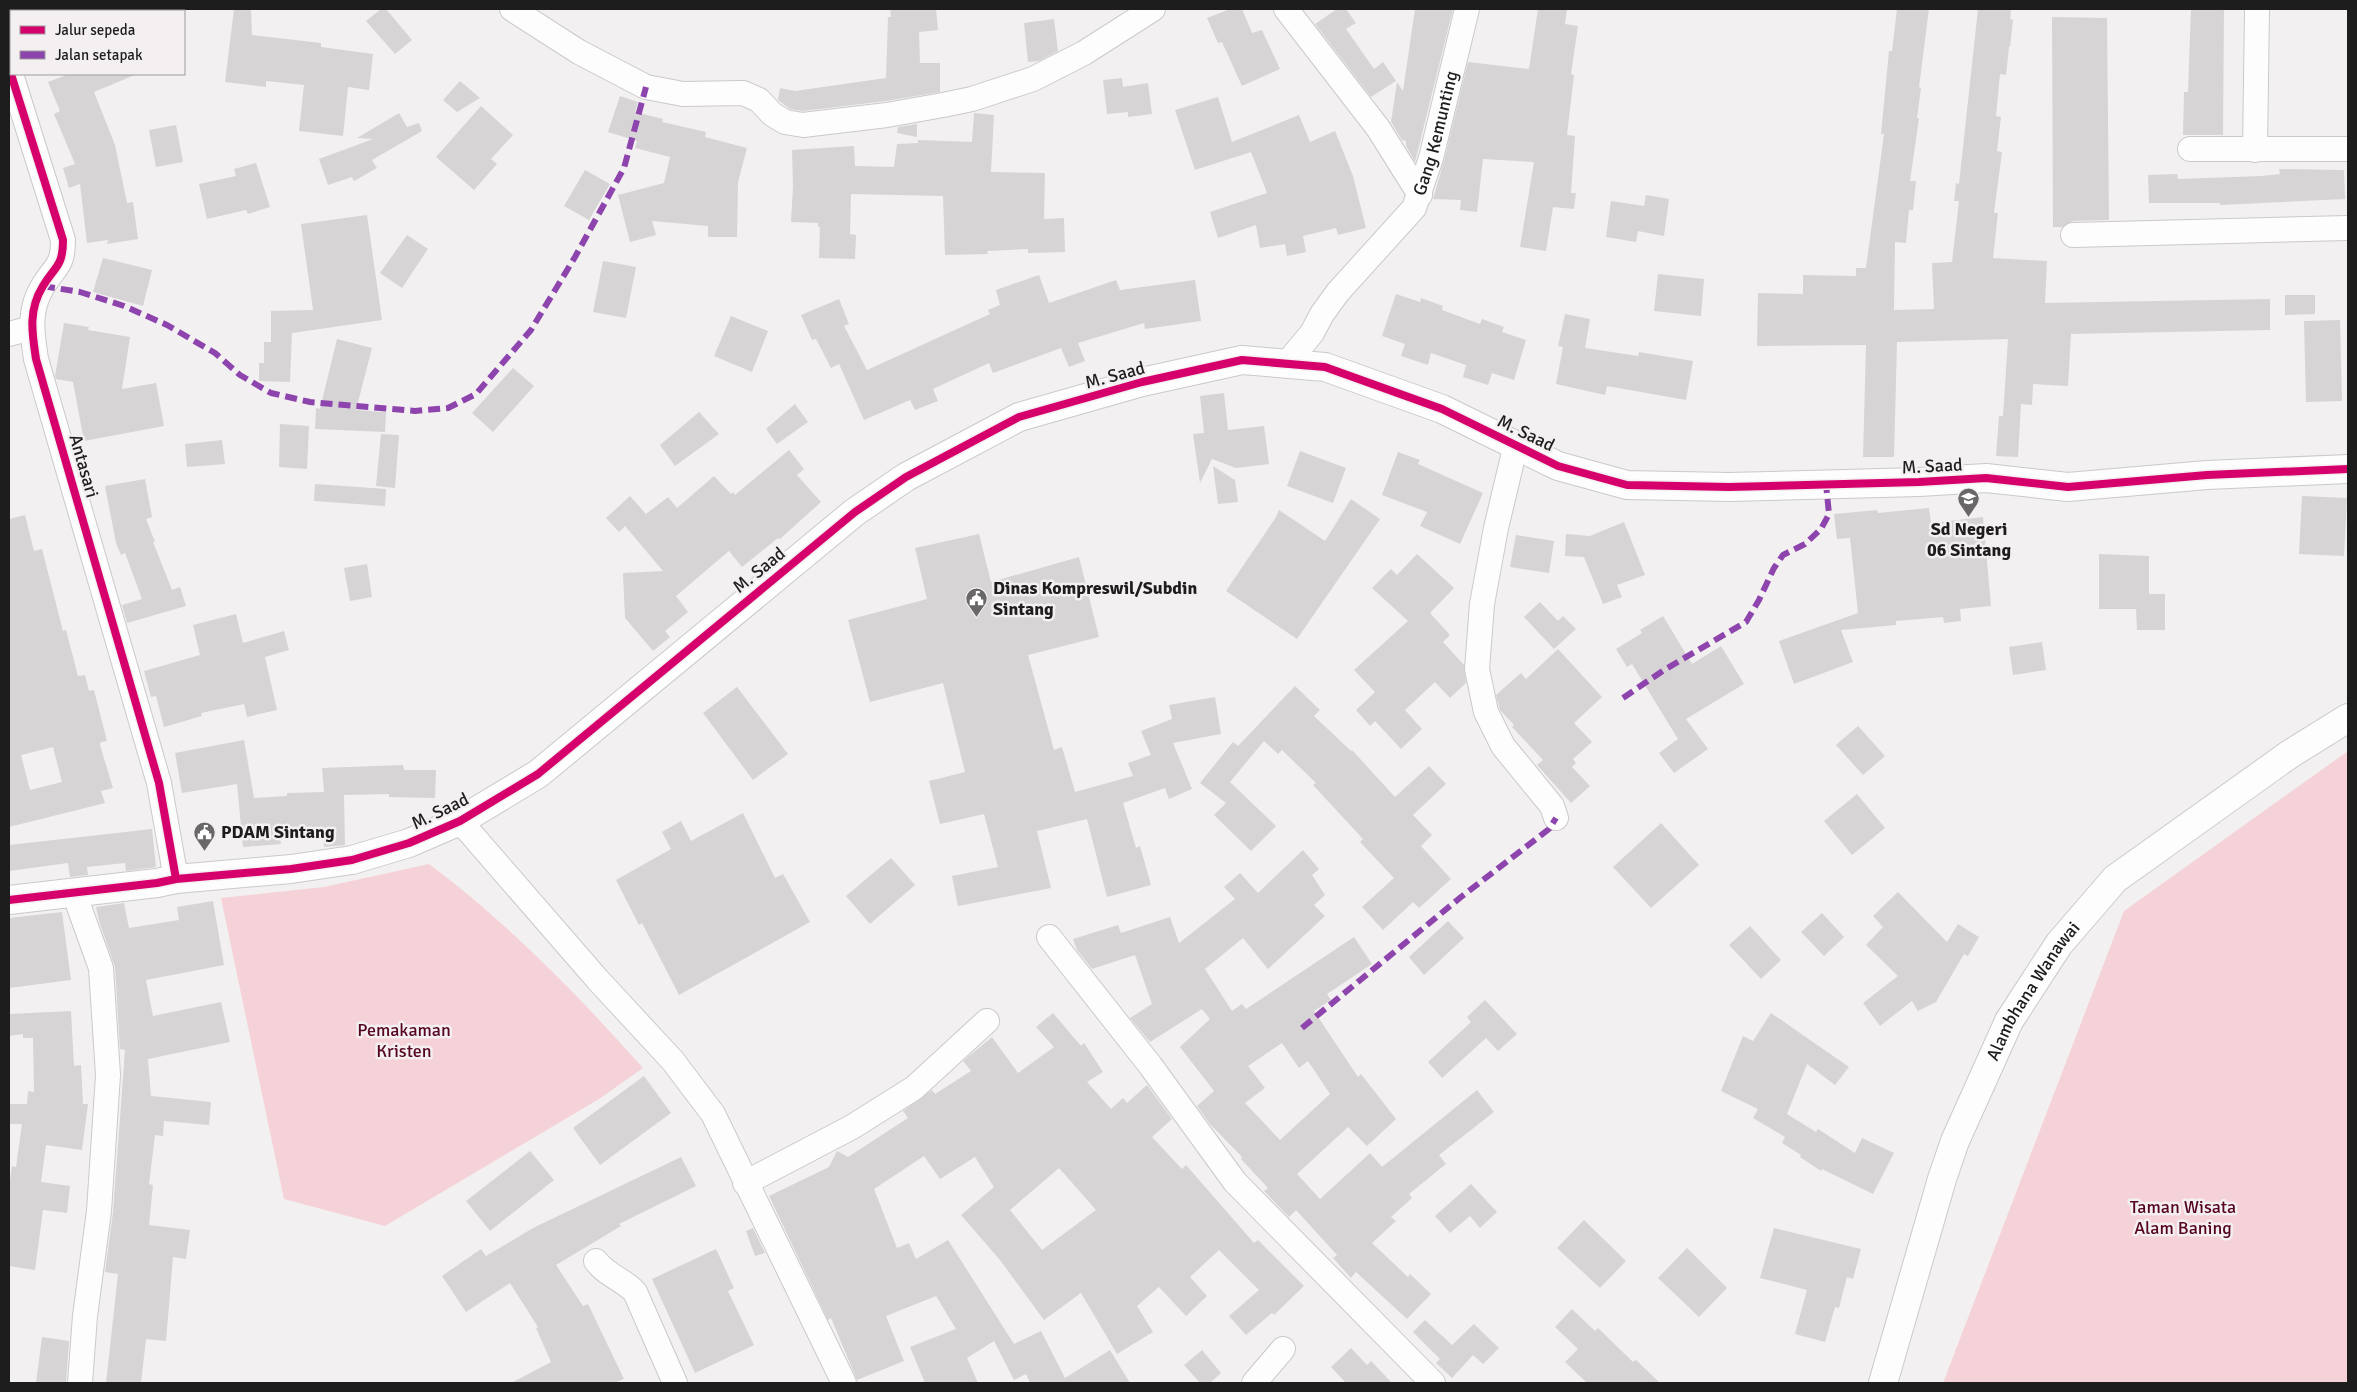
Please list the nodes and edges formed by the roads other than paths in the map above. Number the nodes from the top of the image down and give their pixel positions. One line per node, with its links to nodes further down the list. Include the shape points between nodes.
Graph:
1 (512, 9): 2 (street, via 579,52 646,87 683,94 743,93 759,100 785,122 803,125 943,106 1033,79 1084,53)
2 (1153, 9)
3 (1286, 9): 10 (street, via 1378,128)
4 (1468, 9): 10 (street, Gang Kemunting)
5 (2257, 9): 9 (street)
6 (11, 75): 13 (street, Antasari, via 62,240 62,257)
7 (2190, 149): 9 (street)
8 (2348, 149): 9 (street)
9 (2256, 150)
10 (1420, 195): 14 (street, Gang Kemunting, via 1399,227 1338,292 1312,333)
11 (2348, 228): 12 (street)
12 (2073, 235)
13 (20, 331): 20 (street, Antasari, via 36,359 159,783)
14 (1287, 363): 15 (street, M. Saad, via 1325,368 1363,381 1442,409); 19 (street, M. Saad, via 1242,360 1142,382 1020,417 906,477 847,518 538,774)
15 (1516, 444): 16 (street, M. Saad, via 1558,466 1628,485 1729,487 1986,478 2068,487 2207,475); 18 (street, via 1482,604 1477,669 1486,712 1503,746 1552,806)
16 (2348, 469)
17 (2348, 718): 33 (street, Alambhana Wanawai, via 2290,754 2115,879 2059,944 2009,1021 1956,1141)
18 (1556, 818)
19 (460, 821): 20 (street, M. Saad, via 409,843 352,860); 25 (street, via 689,1081 713,1114)
20 (176, 879): 21 (street, M. Saad)
21 (74, 893): 22 (street, M. Saad); 29 (street, via 101,968 108,1075 100,1202 84,1316)
22 (9, 900)
23 (1049, 937): 28 (street, via 1150,1065 1235,1182)
24 (986, 1021): 25 (street, via 914,1088 852,1127)
25 (745, 1184): 31 (street)
26 (596, 1261): 30 (street, via 635,1292)
27 (1282, 1349): 32 (street)
28 (1424, 1380)
29 (80, 1383)
30 (676, 1383)
31 (844, 1383)
32 (1254, 1383)
33 (1883, 1383)

